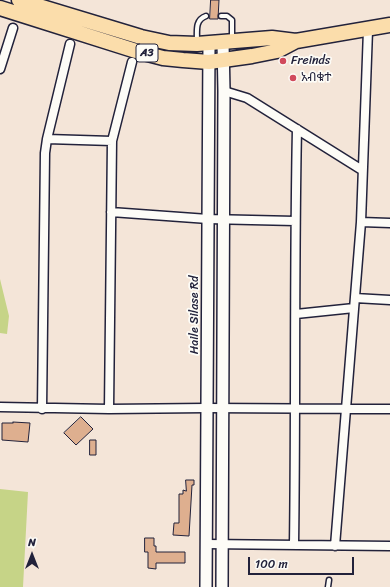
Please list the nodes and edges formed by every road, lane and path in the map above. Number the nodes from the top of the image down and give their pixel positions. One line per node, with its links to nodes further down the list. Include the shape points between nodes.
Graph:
1 (12, 5): 8 (highway, A3, via 169,43); 12 (highway, A3, via 156,56)
2 (206, 16): 8 (lane, via 198,22)
3 (221, 16): 8 (lane, via 227,16 232,20)
4 (390, 26): 6 (highway, A3)
5 (13, 28): 13 (street)
6 (368, 30): 7 (highway, A3); 20 (street)
7 (296, 41): 8 (highway, A3, via 272,38); 10 (highway, A3, via 276,51)
8 (215, 43): 10 (main road); 12 (main road, Haile Silase Rd)
9 (70, 44): 16 (street)
10 (224, 60): 12 (highway, A3); 14 (main road)
11 (132, 62): 17 (street)
12 (209, 62): 18 (main road, Haile Silase Rd)
13 (0, 69)
14 (224, 91): 15 (street, via 247,98); 19 (main road)
15 (297, 129): 20 (street); 24 (street)
16 (47, 138): 17 (street); 34 (street)
17 (112, 141): 21 (street)
18 (209, 144): 19 (main road); 22 (main road, Haile Silase Rd)
19 (224, 144): 23 (main road)
20 (362, 170): 25 (street)
21 (111, 212): 22 (street); 35 (street)
22 (208, 220): 23 (street); 32 (main road, Haile Silase Rd)
23 (223, 220): 24 (street); 33 (main road)
24 (295, 221): 30 (street)
25 (361, 222): 26 (street); 27 (street)
26 (390, 223)
27 (355, 298): 28 (street); 29 (street)
28 (390, 300)
29 (354, 308): 30 (street); 37 (street)
30 (296, 314): 36 (street)
31 (0, 407): 34 (street)
32 (206, 408): 33 (street); 35 (street); 39 (main road, Haile Silase Rd)
33 (223, 408): 36 (street); 40 (main road)
34 (42, 409): 35 (street)
35 (109, 409)
36 (296, 409): 37 (street); 41 (street)
37 (346, 409): 38 (street); 42 (street)
38 (390, 409)
39 (206, 544): 40 (street); 45 (main road, Haile Silase Rd)
40 (222, 544): 41 (street); 46 (main road)
41 (294, 545): 42 (street)
42 (336, 546): 43 (street)
43 (390, 546)
44 (329, 580): 47 (lane)
45 (206, 587)
46 (222, 587)
47 (328, 587)

